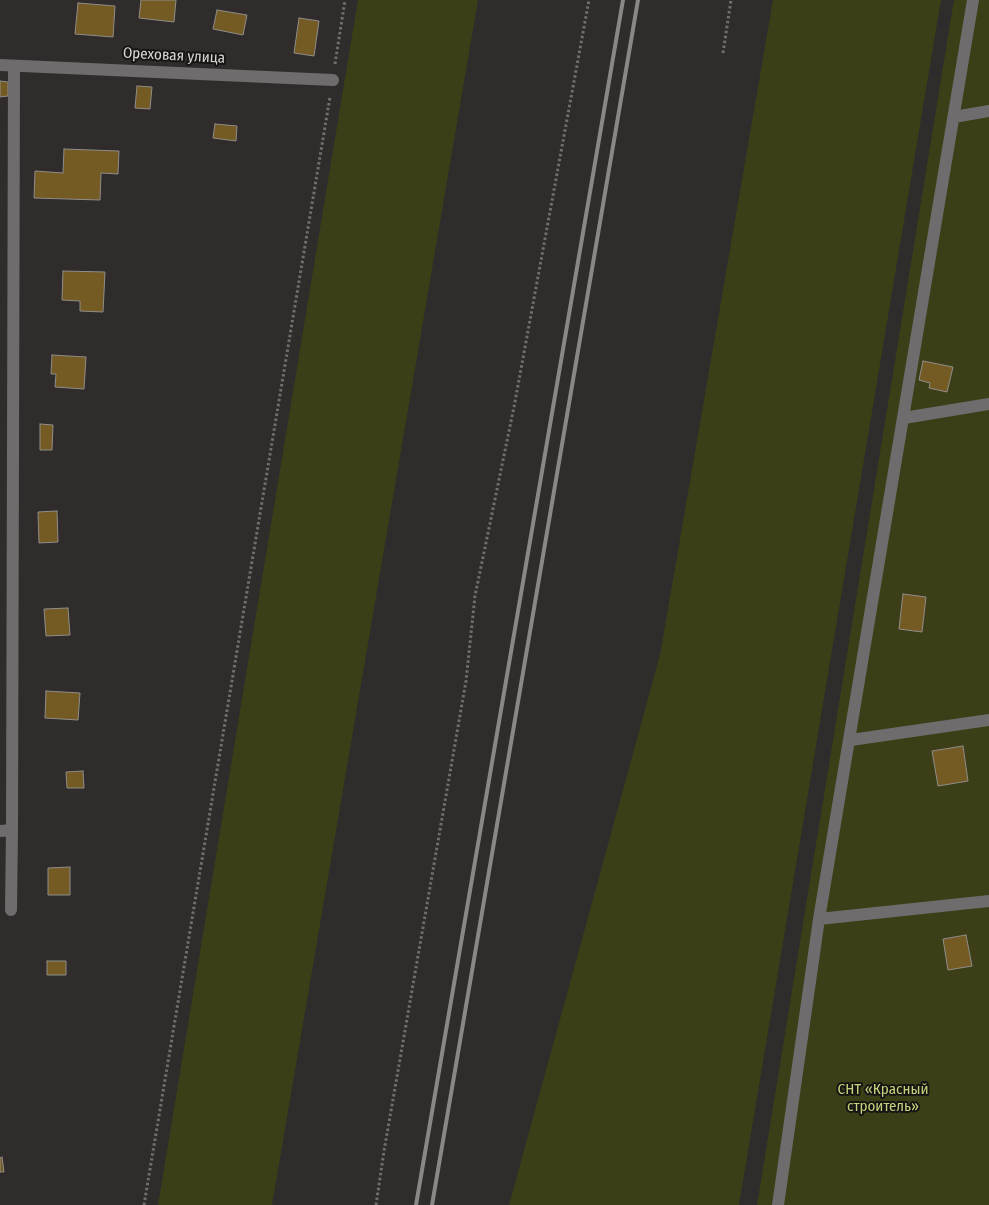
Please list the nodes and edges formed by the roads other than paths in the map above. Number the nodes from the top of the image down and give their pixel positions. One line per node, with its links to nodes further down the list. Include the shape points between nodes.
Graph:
1 (973, 0): 6 (street)
2 (0, 65): 3 (street, Ореховая улица)
3 (14, 66): 4 (street, Ореховая улица); 11 (street)
4 (332, 80)
5 (989, 111): 6 (street)
6 (954, 117): 8 (street)
7 (989, 404): 8 (street)
8 (904, 418): 10 (street)
9 (989, 720): 10 (street)
10 (851, 740): 14 (street)
11 (6, 831): 13 (street)
12 (989, 901): 14 (street)
13 (11, 910)
14 (819, 919): 15 (street)
15 (778, 1205)

